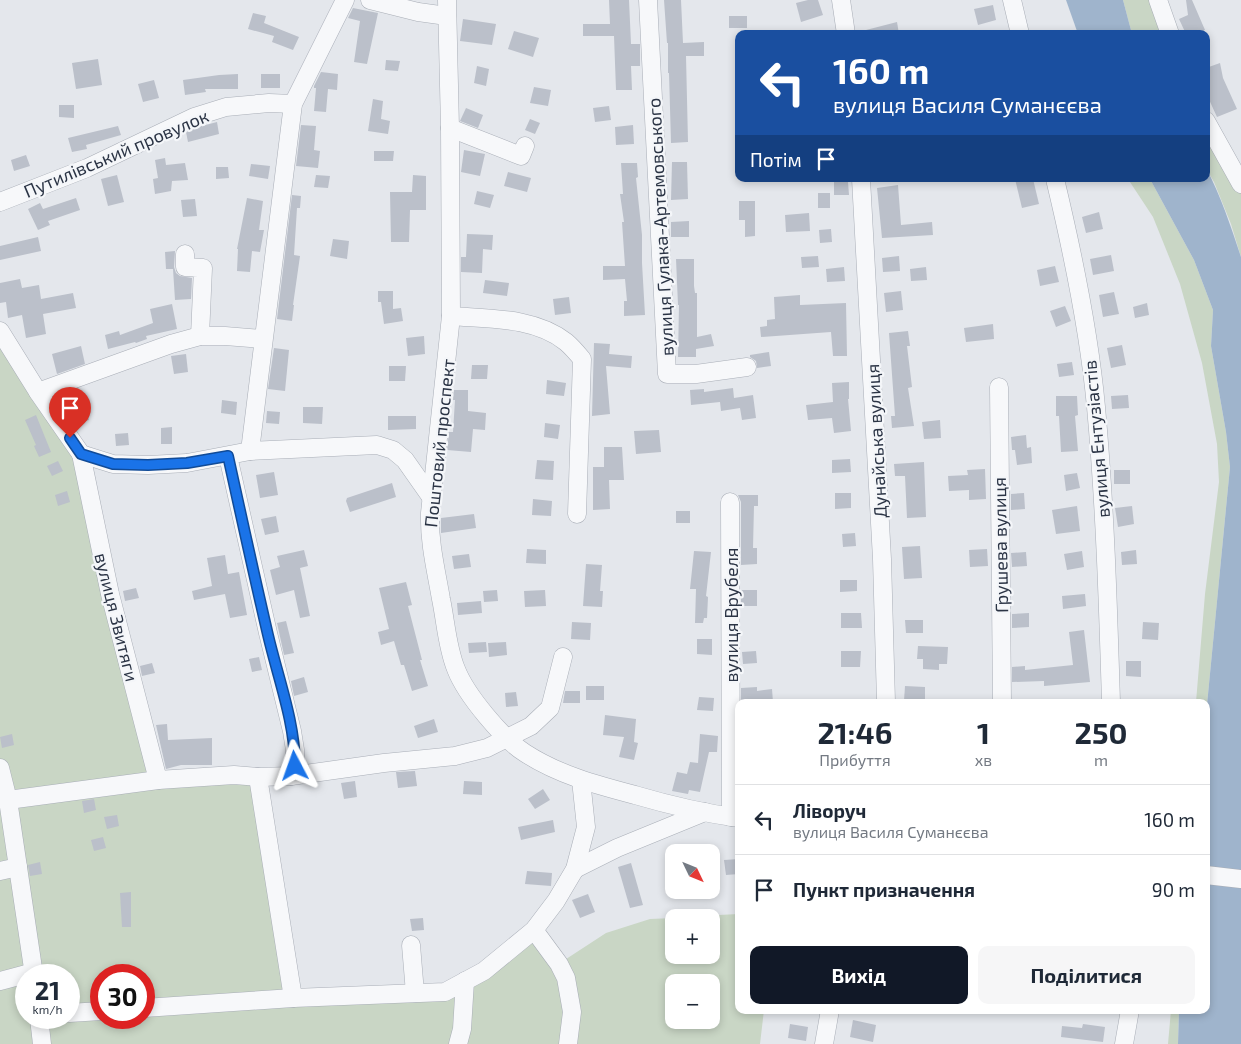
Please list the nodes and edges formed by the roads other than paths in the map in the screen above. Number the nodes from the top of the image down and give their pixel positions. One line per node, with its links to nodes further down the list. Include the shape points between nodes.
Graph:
1 (345, 0): 11 (street)
2 (370, 0): 7 (street, via 418,12)
3 (648, 0): 24 (street, вулиця Гулака-Артемовського, via 667,374 696,374)
4 (841, 0): 8 (street)
5 (1012, 0): 9 (street)
6 (1158, 0): 10 (street)
7 (447, 8): 13 (street, Поштовий проспект)
8 (845, 30)
9 (1019, 30)
10 (1169, 30)
11 (293, 104): 18 (street, Путилівський провулок, via 269,102 226,107 194,117 87,168); 23 (street)
12 (1210, 127): 17 (street)
13 (450, 128): 14 (street, via 521,156); 20 (street, Поштовий проспект)
14 (525, 146)
15 (861, 182): 34 (street, Дунайська вулиця, via 882,559)
16 (1056, 182): 36 (street, вулиця Ентузіастів, via 1082,300 1096,406)
17 (1241, 184)
18 (0, 202)
19 (185, 254): 22 (street, via 185,267 203,268)
20 (452, 316): 30 (street, Поштовий проспект); 32 (street, via 533,326 567,342 582,359)
21 (0, 331): 26 (street)
22 (200, 336): 23 (street); 26 (street)
23 (263, 339): 27 (street)
24 (747, 367)
25 (999, 387): 35 (street, Грушева вулиця)
26 (38, 392): 28 (street)
27 (250, 451): 29 (street); 30 (street, via 377,445 393,450 405,460)
28 (81, 454): 29 (street, via 113,464 148,465); 41 (street, вулиця Звитяги, via 110,594)
29 (228, 456): 39 (street, via 292,731 295,766)
30 (432, 497): 37 (street, Поштовий проспект, via 429,534 447,639 456,670 471,697)
31 (730, 502): 45 (street, вулиця Врубеля)
32 (577, 514)
33 (563, 658): 37 (street, via 550,708 531,726)
34 (886, 699)
35 (1002, 699)
36 (1111, 699)
37 (507, 738): 39 (street, via 486,748 455,756); 42 (street, Поштовий проспект, via 524,753)
38 (0, 768): 43 (street)
39 (291, 776): 40 (street)
40 (258, 777): 41 (street, via 234,775); 58 (street)
41 (158, 780): 43 (street)
42 (581, 780): 44 (street, Поштовий проспект); 47 (street, via 586,827)
43 (8, 800): 46 (street)
44 (705, 812): 45 (street, Поштовий проспект); 47 (street)
45 (735, 818)
46 (18, 867): 48 (street); 53 (street)
47 (575, 869): 51 (street)
48 (0, 872)
49 (1210, 875): 50 (street)
50 (1241, 879)
51 (534, 930): 56 (street, via 484,971); 65 (street, via 560,964 566,978 572,1012)
52 (411, 945): 57 (street)
53 (33, 964)
54 (15, 978): 55 (street)
55 (0, 981)
56 (466, 981): 57 (street, via 446,992); 64 (street)
57 (415, 994): 58 (street)
58 (293, 998): 59 (street)
59 (155, 1007)
60 (829, 1014): 66 (street)
61 (1129, 1014): 67 (street)
62 (41, 1029): 63 (street)
63 (42, 1044)
64 (458, 1044)
65 (568, 1044)
66 (824, 1044)
67 (1124, 1044)

